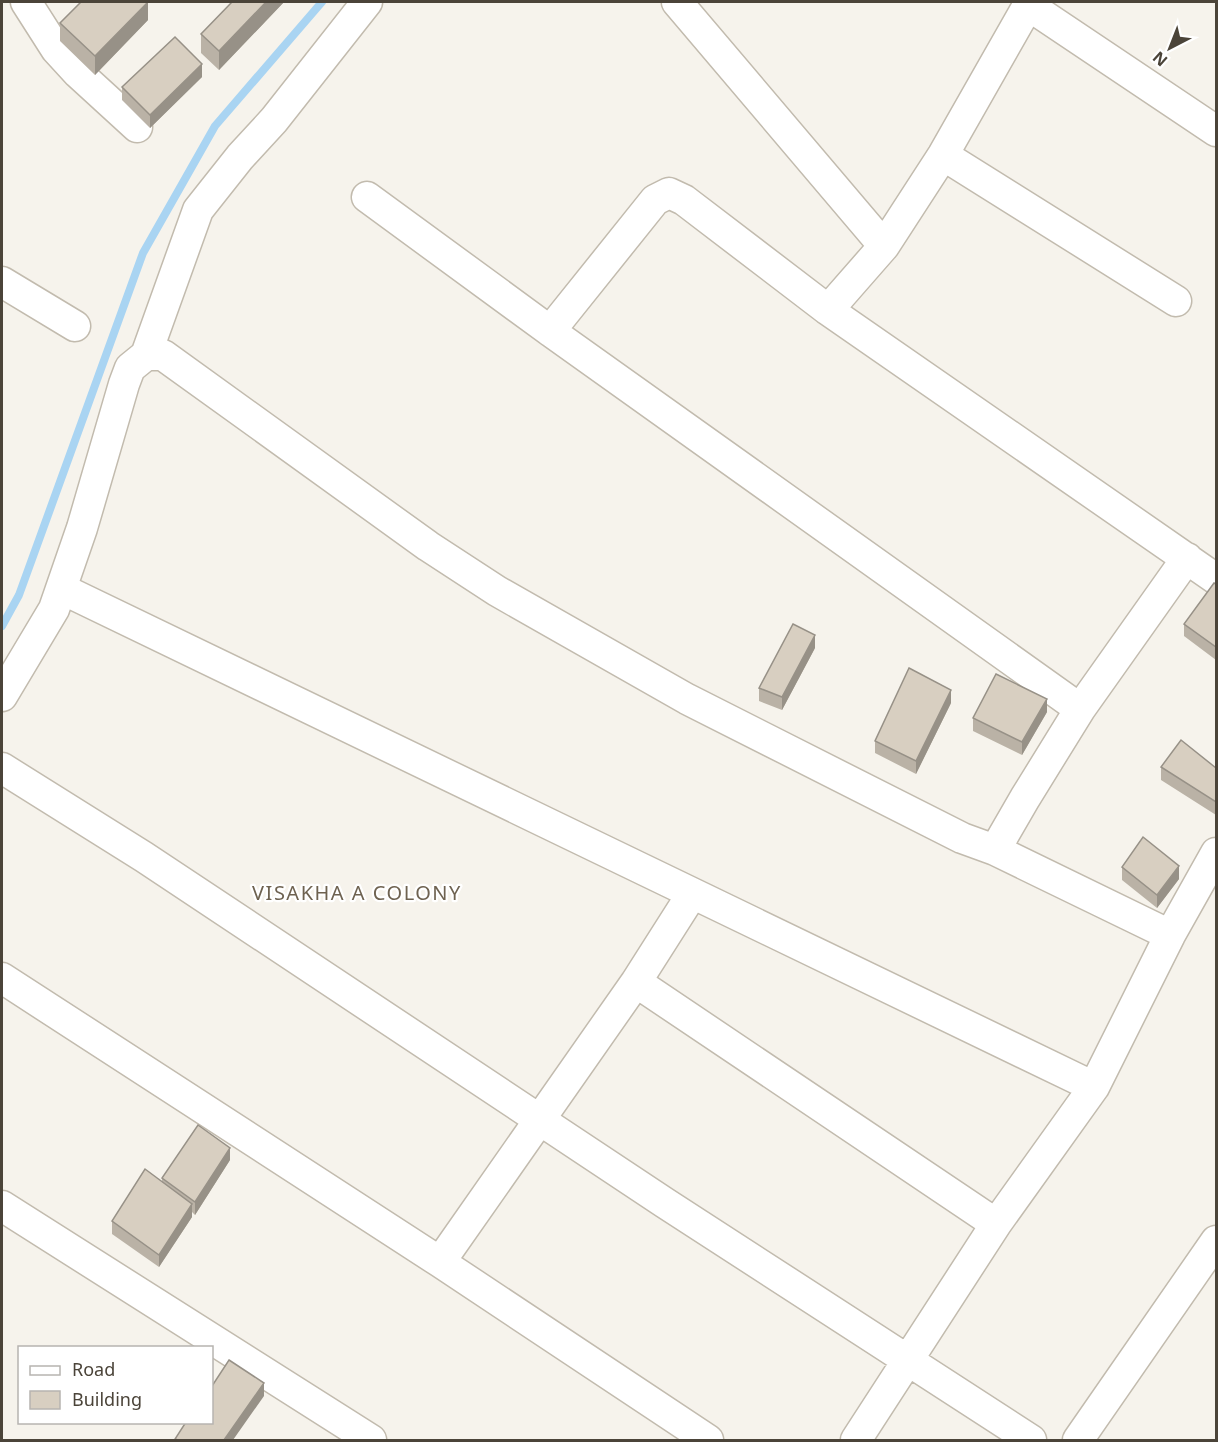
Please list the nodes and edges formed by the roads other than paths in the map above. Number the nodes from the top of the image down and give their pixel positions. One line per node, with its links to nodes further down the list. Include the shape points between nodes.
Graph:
1 (26, 2): 5 (street, via 56,49)
2 (367, 2): 15 (street, via 198,210)
3 (677, 2): 9 (street)
4 (1029, 3): 6 (street); 7 (street)
5 (137, 127)
6 (1216, 131)
7 (943, 155): 9 (street); 11 (street)
8 (367, 197): 14 (street)
9 (884, 246): 12 (street)
10 (2, 282): 13 (street)
11 (1176, 302)
12 (828, 310): 14 (street, via 684,200 669,194 655,200); 16 (street)
13 (75, 326)
14 (550, 332): 20 (street)
15 (146, 355): 18 (street, via 130,368 124,384); 22 (street, via 163,355 496,591 687,699 962,838)
16 (1187, 558): 17 (street); 20 (street)
17 (1216, 579)
18 (62, 588): 19 (street, via 54,609); 24 (street)
19 (2, 696)
20 (1080, 709): 22 (street)
21 (2, 768): 29 (street, via 144,857)
22 (995, 850): 25 (street)
23 (1216, 853): 25 (street)
24 (692, 894): 27 (street); 28 (street)
25 (1170, 935): 28 (street)
26 (2, 978): 33 (street)
27 (636, 982): 29 (street); 31 (street)
28 (1094, 1087): 31 (street)
29 (541, 1120): 33 (street); 34 (street)
30 (2, 1206): 35 (street)
31 (996, 1224): 34 (street)
32 (1216, 1241): 39 (street)
33 (440, 1263): 36 (street)
34 (909, 1362): 37 (street); 38 (street)
35 (371, 1440)
36 (708, 1440)
37 (856, 1440)
38 (1031, 1440)
39 (1078, 1440)

